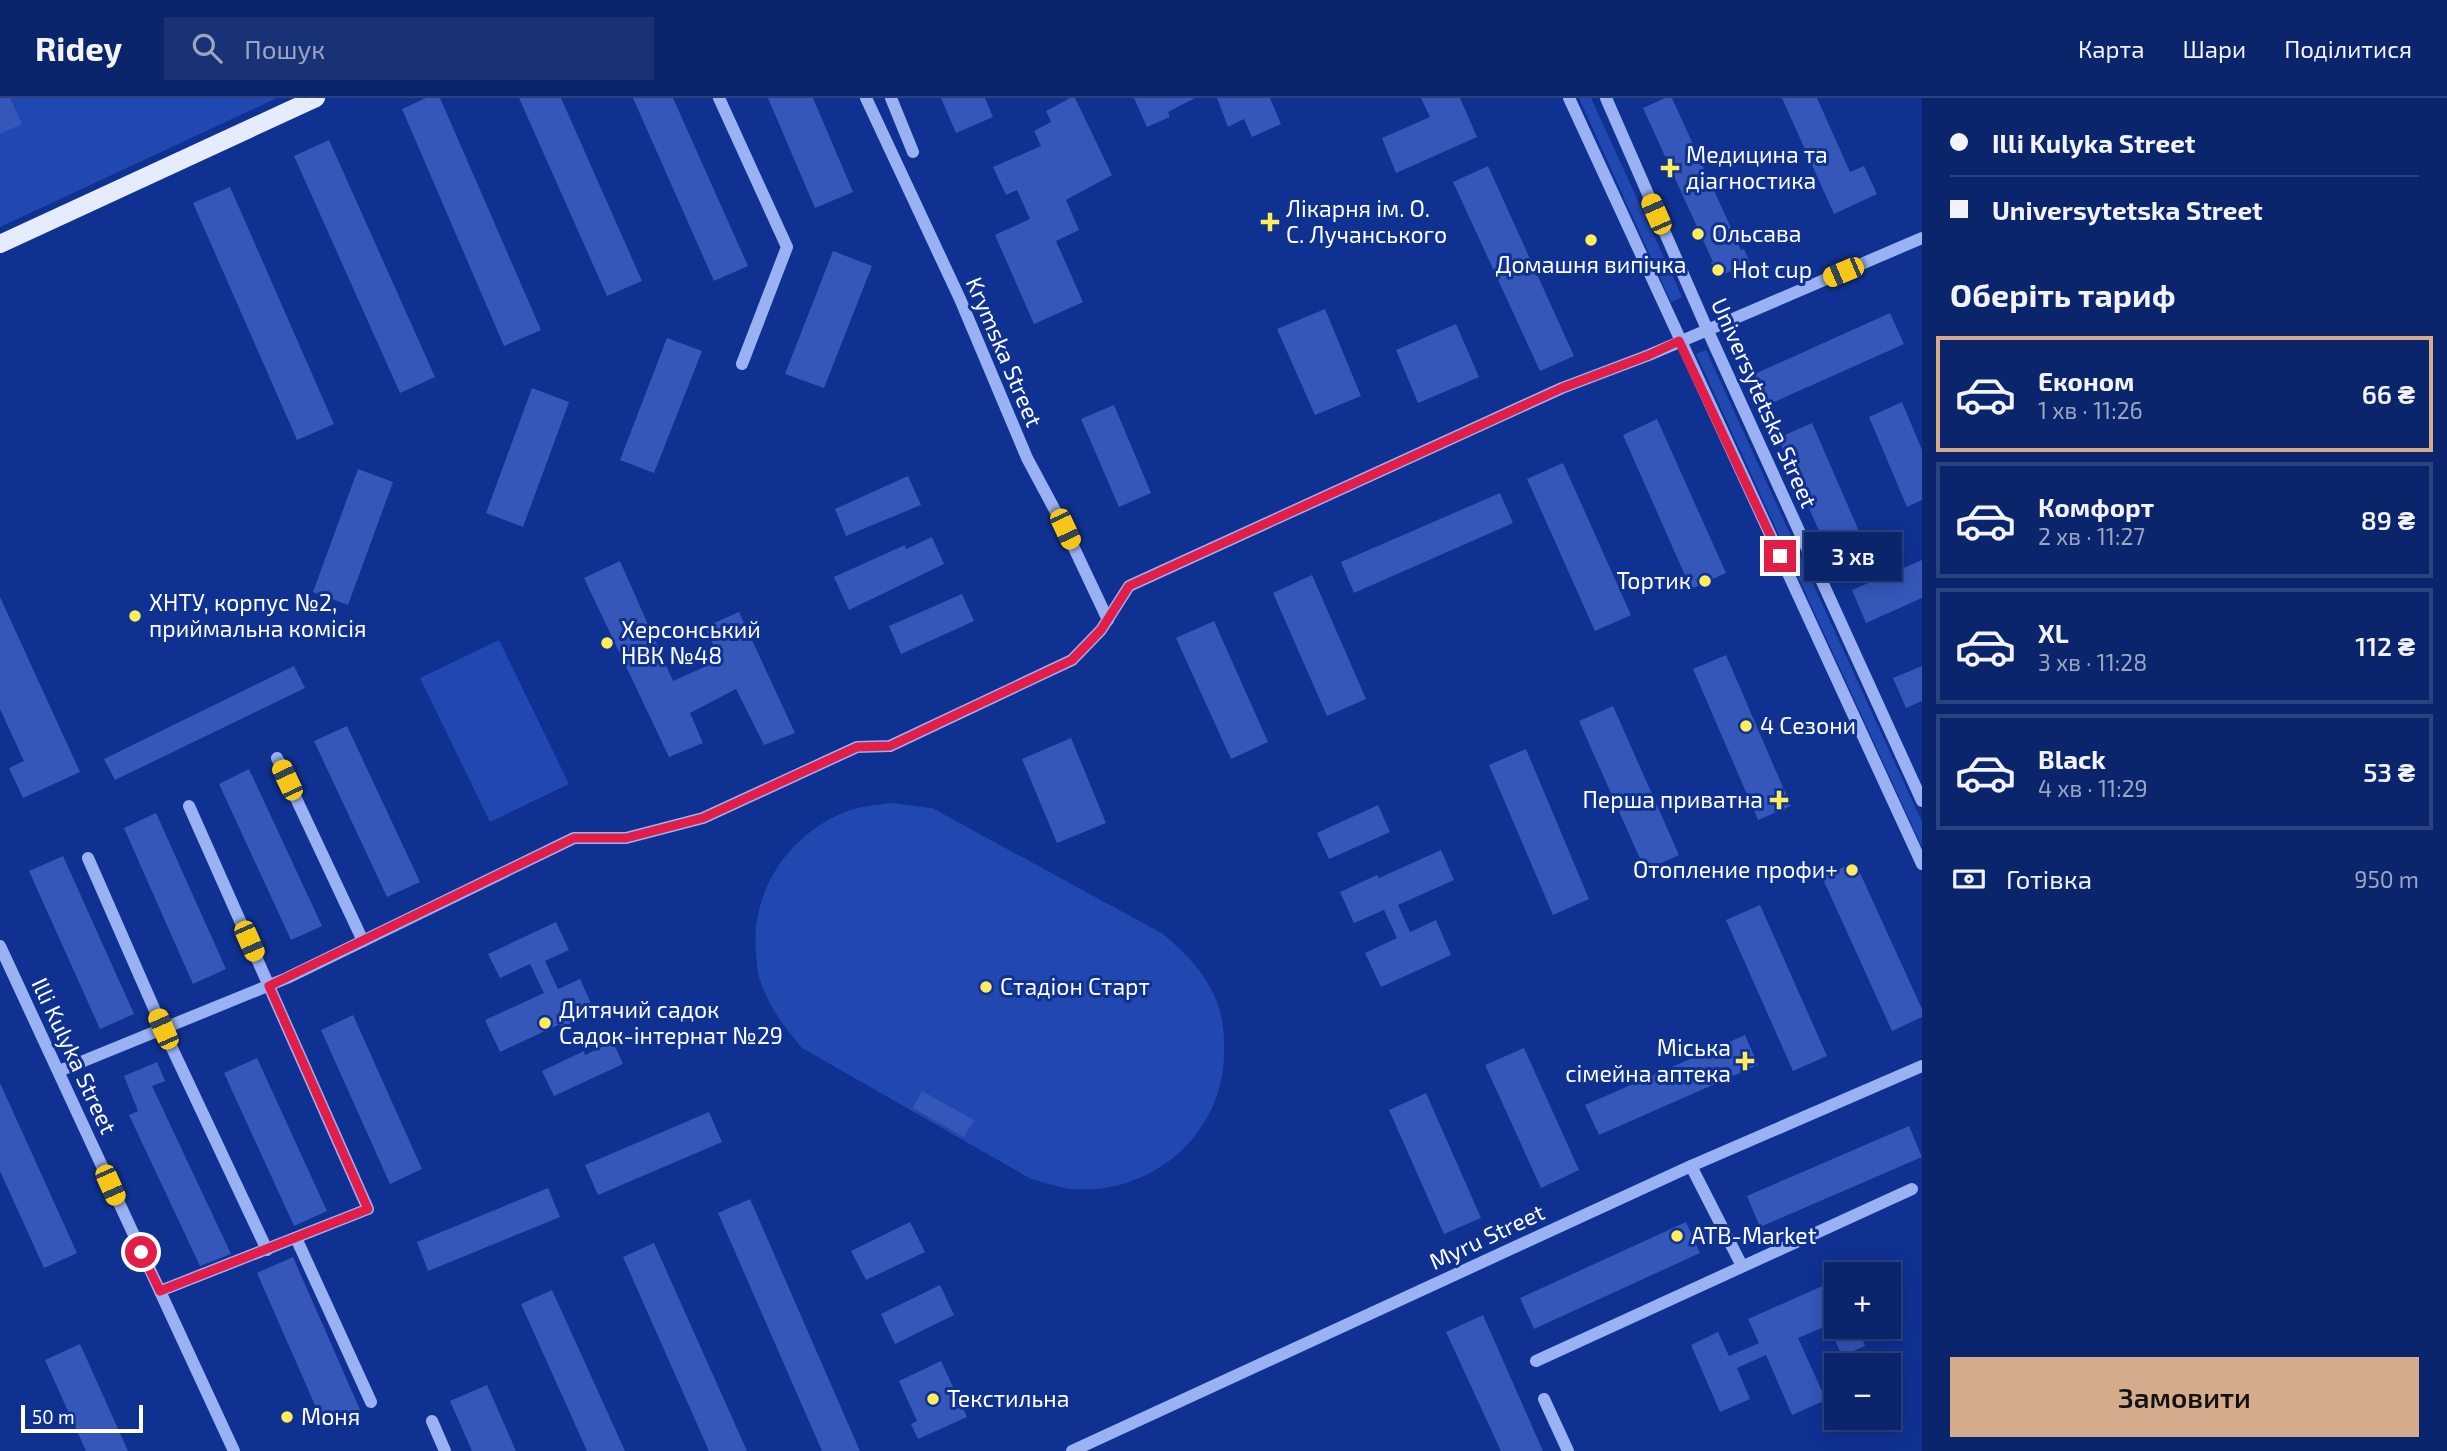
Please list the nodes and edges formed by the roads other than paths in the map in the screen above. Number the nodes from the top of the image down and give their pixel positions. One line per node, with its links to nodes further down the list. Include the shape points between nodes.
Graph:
1 (316, 98): 9 (main road)
2 (719, 98): 12 (street, via 787,247)
3 (866, 98): 13 (street, Krymska Street, via 960,299 1027,458)
4 (891, 98): 7 (street)
5 (1569, 98): 11 (street)
6 (1606, 98): 10 (street, Universytetska Street)
7 (912, 152)
8 (1922, 238): 10 (street)
9 (0, 244)
10 (1707, 329): 11 (street); 15 (street, Universytetska Street)
11 (1679, 341): 13 (street, via 1562,388 1129,586); 18 (street)
12 (742, 364)
13 (1108, 620): 19 (street, via 1072,660 890,746 857,747 703,818 626,838 574,838)
14 (277, 758): 19 (street)
15 (1922, 800)
16 (189, 806): 21 (street)
17 (88, 858): 22 (street)
18 (1922, 864)
19 (363, 941): 21 (street)
20 (0, 946): 24 (street, Illi Kulyka Street)
21 (269, 986): 22 (street); 27 (street, via 368,1209)
22 (163, 1029): 24 (street); 28 (street)
23 (1922, 1066): 25 (street, Myru Street)
24 (59, 1071): 30 (street, Illi Kulyka Street)
25 (1691, 1166): 29 (street); 37 (street, Myru Street)
26 (1912, 1189): 29 (street)
27 (296, 1238): 28 (street); 33 (street)
28 (267, 1250): 30 (street)
29 (1742, 1266): 31 (street)
30 (160, 1291): 35 (street, Illi Kulyka Street)
31 (1536, 1361)
32 (1545, 1399): 38 (street)
33 (371, 1402)
34 (432, 1421): 36 (street)
35 (234, 1451)
36 (445, 1451)
37 (1072, 1451)
38 (1568, 1451)

